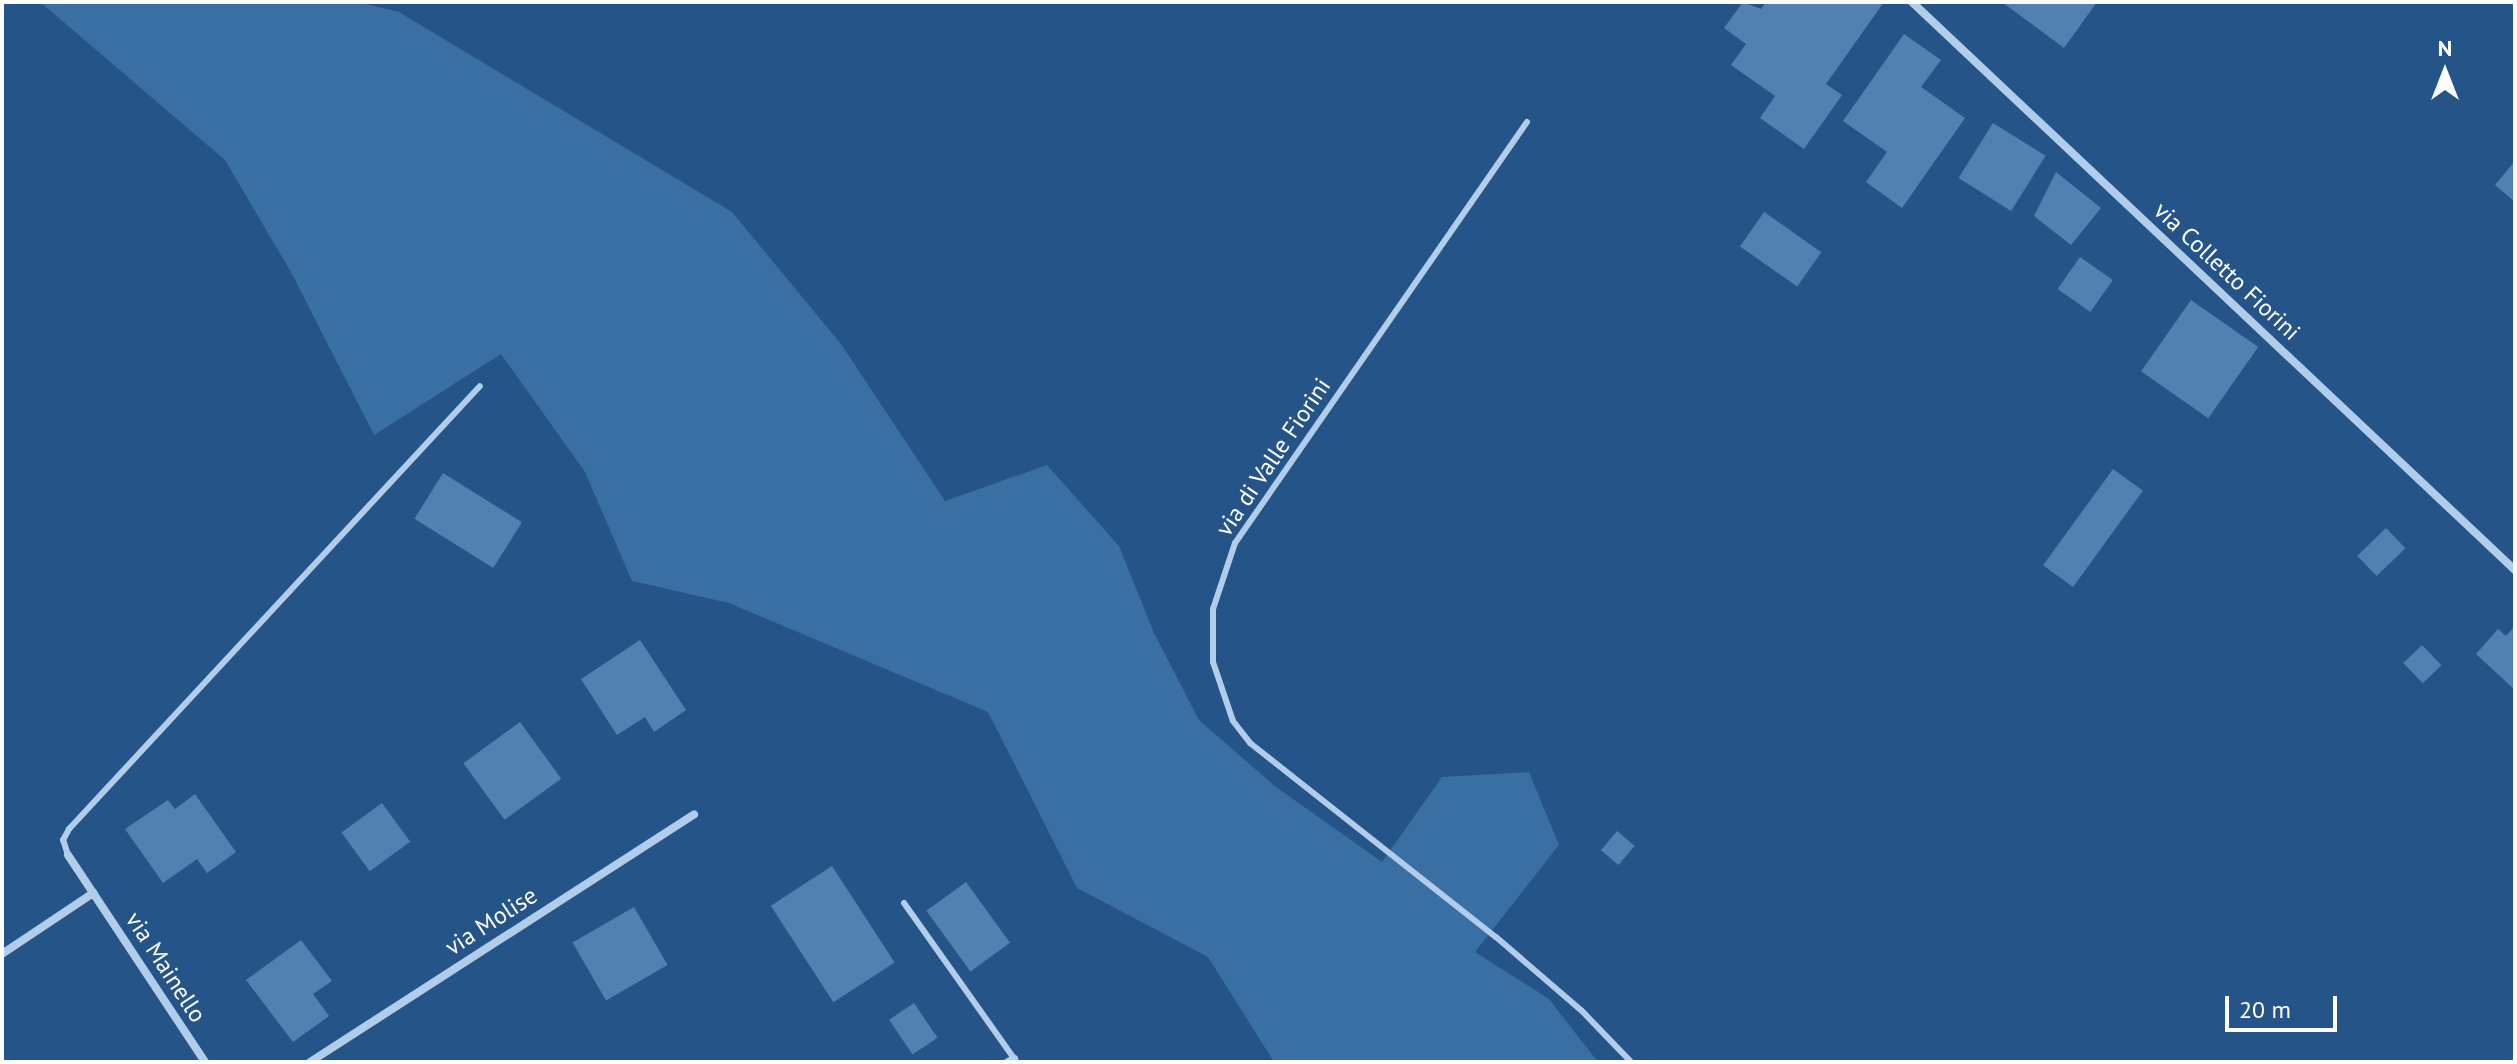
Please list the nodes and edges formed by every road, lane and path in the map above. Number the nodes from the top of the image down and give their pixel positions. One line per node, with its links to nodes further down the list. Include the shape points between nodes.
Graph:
1 (1912, 2): 4 (street, via Colletto Fiorini)
2 (1527, 122): 13 (lane, via di Valle Fiorini, via 1235,543 1213,609 1213,662 1233,721 1250,743 1496,937)
3 (480, 386): 6 (lane, via 69,829 63,840)
4 (2515, 570)
5 (694, 815): 12 (street, via Molise)
6 (68, 855): 7 (street, via Mainello)
7 (93, 893): 9 (street); 11 (street, via Mainello)
8 (904, 903): 10 (lane)
9 (2, 954)
10 (1013, 1061)
11 (205, 1062)
12 (310, 1062)
13 (1631, 1062)

